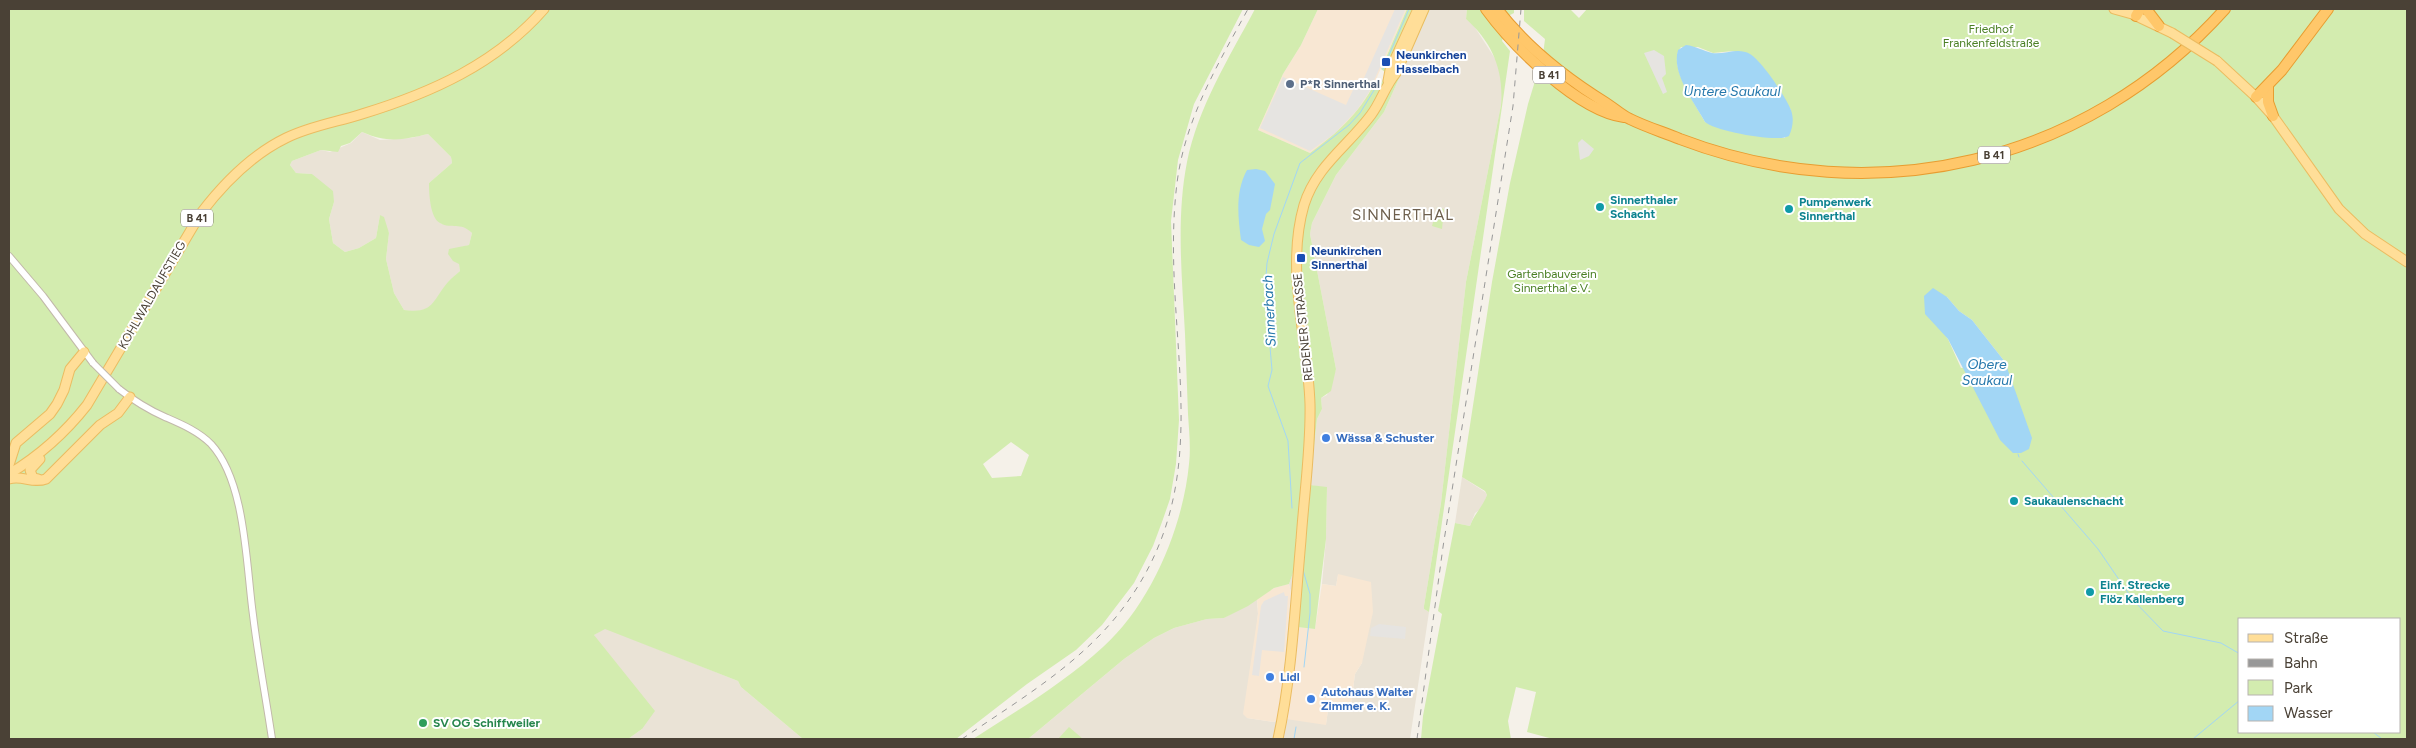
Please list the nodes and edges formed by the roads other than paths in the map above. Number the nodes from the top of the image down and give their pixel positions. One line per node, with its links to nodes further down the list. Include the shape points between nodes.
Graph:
1 (544, 9): 21 (main road, KOHLWALDAUFSTIEG / B 41, via 496,53 457,77 404,101 298,133 269,147 244,166 200,213 98,388)
2 (1418, 9): 12 (main road, REDENER STRASSE)
3 (1424, 9): 12 (main road, REDENER STRASSE, via 1396,73)
4 (1486, 9): 16 (highway, B 41, via 1514,42 1551,76 1594,106)
5 (1496, 9): 16 (highway, B 41, via 1558,70)
6 (2114, 9): 10 (main road)
7 (2146, 9): 11 (highway)
8 (2225, 9): 16 (highway, B 41, via 2164,67 2094,114 2023,146 1932,168 1851,173 1779,166 1711,150)
9 (2328, 9): 13 (highway)
10 (2136, 12): 11 (main road)
11 (2159, 26): 14 (main road, bridge, via 2217,61)
12 (1388, 81): 29 (main road, REDENER STRASSE, via 1372,114 1338,150 1315,181 1298,228 1296,277 1309,371 1310,422 1298,570)
13 (2268, 86): 14 (highway); 15 (highway, via 2268,102)
14 (2256, 97): 15 (main road)
15 (2273, 116): 18 (main road, via 2339,209 2365,234)
16 (1627, 118)
17 (9, 256): 19 (street, via 44,296)
18 (2407, 262)
19 (84, 352): 20 (street, bridge, via 119,390); 22 (main road, via 70,369 57,404)
20 (130, 397): 25 (main road, via 118,413 100,425); 28 (street, via 209,442 220,455 233,482)
21 (76, 418): 23 (main road, KOHLWALDAUFSTIEG / B 41); 25 (main road, via 30,470 31,477 36,480)
22 (28, 433): 23 (main road, via 15,448 20,459 30,457); 24 (main road, via 16,443)
23 (59, 436): 26 (main road, KOHLWALDAUFSTIEG / B 41, via 32,460)
24 (9, 465)
25 (53, 473): 27 (main road, via 41,481)
26 (9, 474)
27 (9, 479)
28 (272, 739)
29 (1278, 739)

